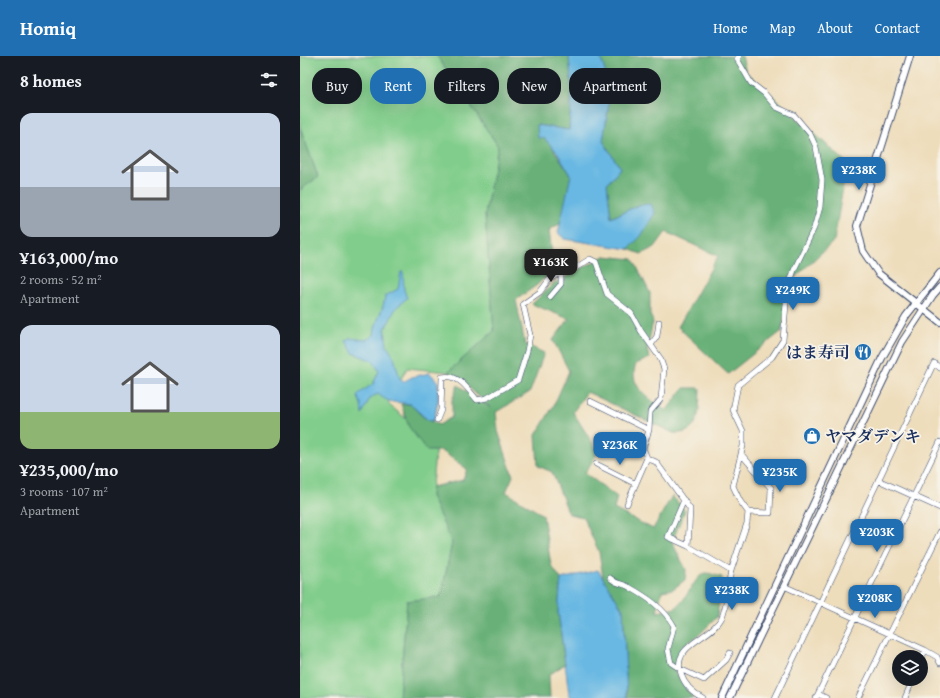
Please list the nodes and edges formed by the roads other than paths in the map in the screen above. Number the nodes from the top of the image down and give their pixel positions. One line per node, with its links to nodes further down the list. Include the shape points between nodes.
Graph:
1 (739, 56): 19 (street, via 737,59 751,83 776,107 794,115 810,134 816,147 822,180 821,200 814,228 794,270 787,292 783,340 772,357 738,385 734,410 743,431)
2 (910, 56): 7 (street, via 857,226 863,252 878,273)
3 (561, 272): 6 (street, via 561,284); 11 (street, via 590,259 596,262 607,294 631,313); 14 (street, via 523,304 530,335 528,351 518,380 487,398 477,400 452,376 442,376 441,410)
4 (940, 273): 7 (street)
5 (940, 287): 8 (street)
6 (550, 297)
7 (915, 303): 8 (street); 45 (street, via 882,358)
8 (923, 309): 10 (street); 33 (street, via 902,342)
9 (659, 322): 11 (street, via 657,336)
10 (940, 322)
11 (651, 345): 15 (street, via 664,369 661,399 650,412)
12 (940, 368): 22 (street, via 934,363)
13 (590, 401): 15 (street)
14 (437, 420)
15 (649, 430): 18 (street)
16 (606, 437): 18 (street)
17 (940, 442): 24 (street)
18 (644, 452): 20 (street)
19 (742, 454): 28 (street, via 732,486); 28 (street, via 771,488 770,513)
20 (647, 458): 23 (street); 25 (street, via 656,462)
21 (596, 464): 23 (street)
22 (878, 480): 24 (street); 34 (street)
23 (636, 484): 26 (street)
24 (914, 496): 27 (street); 35 (street)
25 (684, 500): 30 (street, via 690,509); 30 (street, via 668,537)
26 (626, 504)
27 (940, 508)
28 (748, 512): 31 (street, via 747,523)
29 (940, 532): 36 (street)
30 (688, 546): 31 (street)
31 (731, 571): 41 (street, via 721,620 708,634 686,648 679,663)
32 (610, 578): 41 (street, via 618,585 627,586 651,600 668,615 674,626 668,649 671,663)
33 (784, 586): 34 (street); 46 (street)
34 (820, 602): 35 (street); 47 (street)
35 (854, 618): 36 (street); 43 (street)
36 (888, 635): 37 (street); 49 (street)
37 (925, 650)
38 (730, 652): 41 (street, via 726,660 704,680)
39 (928, 652): 40 (street, via 937,656)
40 (940, 663)
41 (680, 669): 44 (street, via 692,692)
42 (910, 686): 50 (street)
43 (817, 696): 48 (street)
44 (703, 698)
45 (722, 698)
46 (730, 698)
47 (775, 698)
48 (826, 698)
49 (858, 698)
50 (905, 698)

